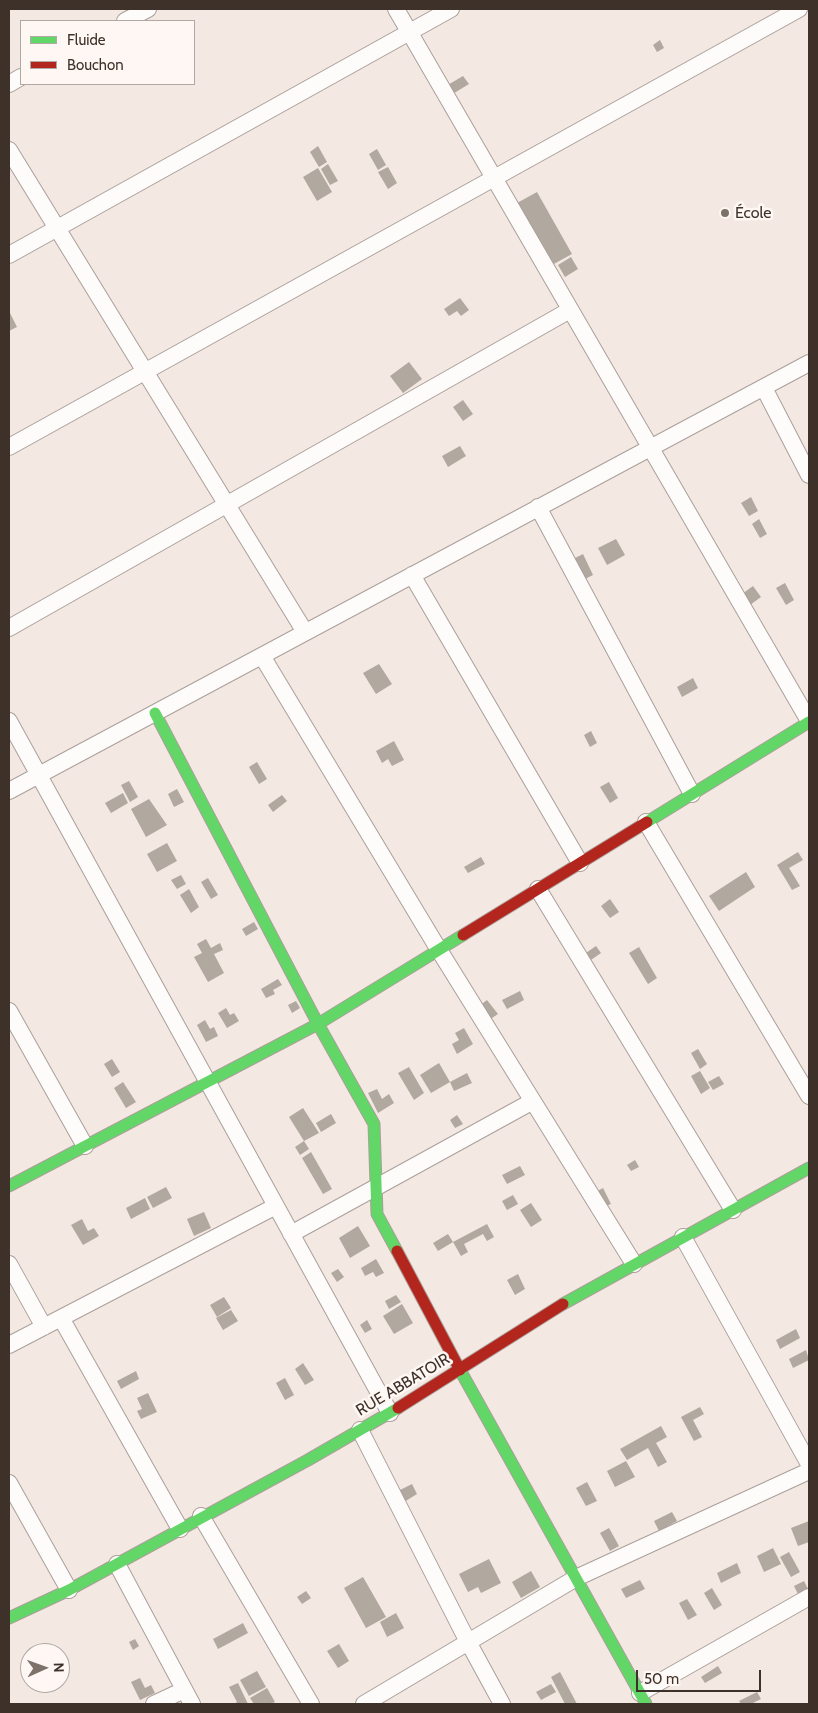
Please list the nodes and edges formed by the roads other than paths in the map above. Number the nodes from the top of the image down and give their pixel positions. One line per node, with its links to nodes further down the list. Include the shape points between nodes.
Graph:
1 (148, 9): 5 (street)
2 (396, 9): 6 (street)
3 (450, 9): 6 (street)
4 (799, 9): 8 (street)
5 (127, 20)
6 (409, 32): 8 (street); 9 (street)
7 (9, 150): 9 (street)
8 (494, 178): 11 (street); 13 (street)
9 (57, 228): 10 (street); 13 (street)
10 (9, 255)
11 (570, 310): 16 (street); 18 (street)
12 (809, 363): 14 (street)
13 (145, 371): 15 (street); 18 (street)
14 (764, 388): 16 (street); 17 (street)
15 (9, 447)
16 (651, 448): 19 (street); 26 (street)
17 (809, 475)
18 (227, 505): 21 (street); 22 (street)
19 (538, 507): 20 (street); 29 (street)
20 (412, 575): 22 (street); 31 (street)
21 (9, 628)
22 (305, 632): 23 (street)
23 (262, 656): 24 (street); 33 (street)
24 (154, 713): 27 (street); 35 (street)
25 (9, 721): 27 (street)
26 (809, 722): 29 (street)
27 (38, 775): 28 (street); 36 (street)
28 (9, 791)
29 (692, 794): 30 (street)
30 (646, 822): 31 (street); 37 (street)
31 (580, 863): 32 (street)
32 (538, 888): 33 (street); 44 (street)
33 (439, 950): 35 (street); 38 (street)
34 (9, 1011): 39 (street)
35 (318, 1024): 36 (street); 42 (street, via 374,1124)
36 (208, 1082): 39 (street); 43 (street)
37 (809, 1096)
38 (533, 1100): 42 (street); 48 (street)
39 (84, 1146): 41 (street)
40 (809, 1170): 44 (street, RUE ABBATOIR)
41 (9, 1186)
42 (376, 1187): 45 (street); 52 (street, via 377,1214)
43 (276, 1206): 45 (street); 49 (street)
44 (733, 1210): 46 (street, RUE ABBATOIR)
45 (292, 1234): 53 (street)
46 (683, 1237): 48 (street, RUE ABBATOIR); 55 (street)
47 (9, 1264): 50 (street)
48 (634, 1264): 52 (street, RUE ABBATOIR, via 577,1295)
49 (61, 1318): 50 (street); 59 (street)
50 (44, 1327): 51 (street)
51 (9, 1345)
52 (460, 1369): 53 (street, RUE ABBATOIR); 61 (street)
53 (390, 1413): 54 (street, RUE ABBATOIR)
54 (360, 1430): 58 (street, RUE ABBATOIR); 65 (street)
55 (809, 1464)
56 (809, 1471): 61 (street)
57 (9, 1483): 62 (street)
58 (201, 1516): 59 (street, RUE ABBATOIR); 69 (street)
59 (180, 1529): 60 (street, RUE ABBATOIR)
60 (117, 1564): 62 (street, RUE ABBATOIR); 66 (street)
61 (576, 1578): 65 (street); 67 (street)
62 (69, 1590): 64 (street, RUE ABBATOIR)
63 (809, 1598): 67 (street)
64 (9, 1618)
65 (468, 1642): 70 (street); 71 (street)
66 (188, 1697): 68 (street)
67 (643, 1699)
68 (154, 1704)
69 (312, 1704)
70 (364, 1704)
71 (502, 1704)

